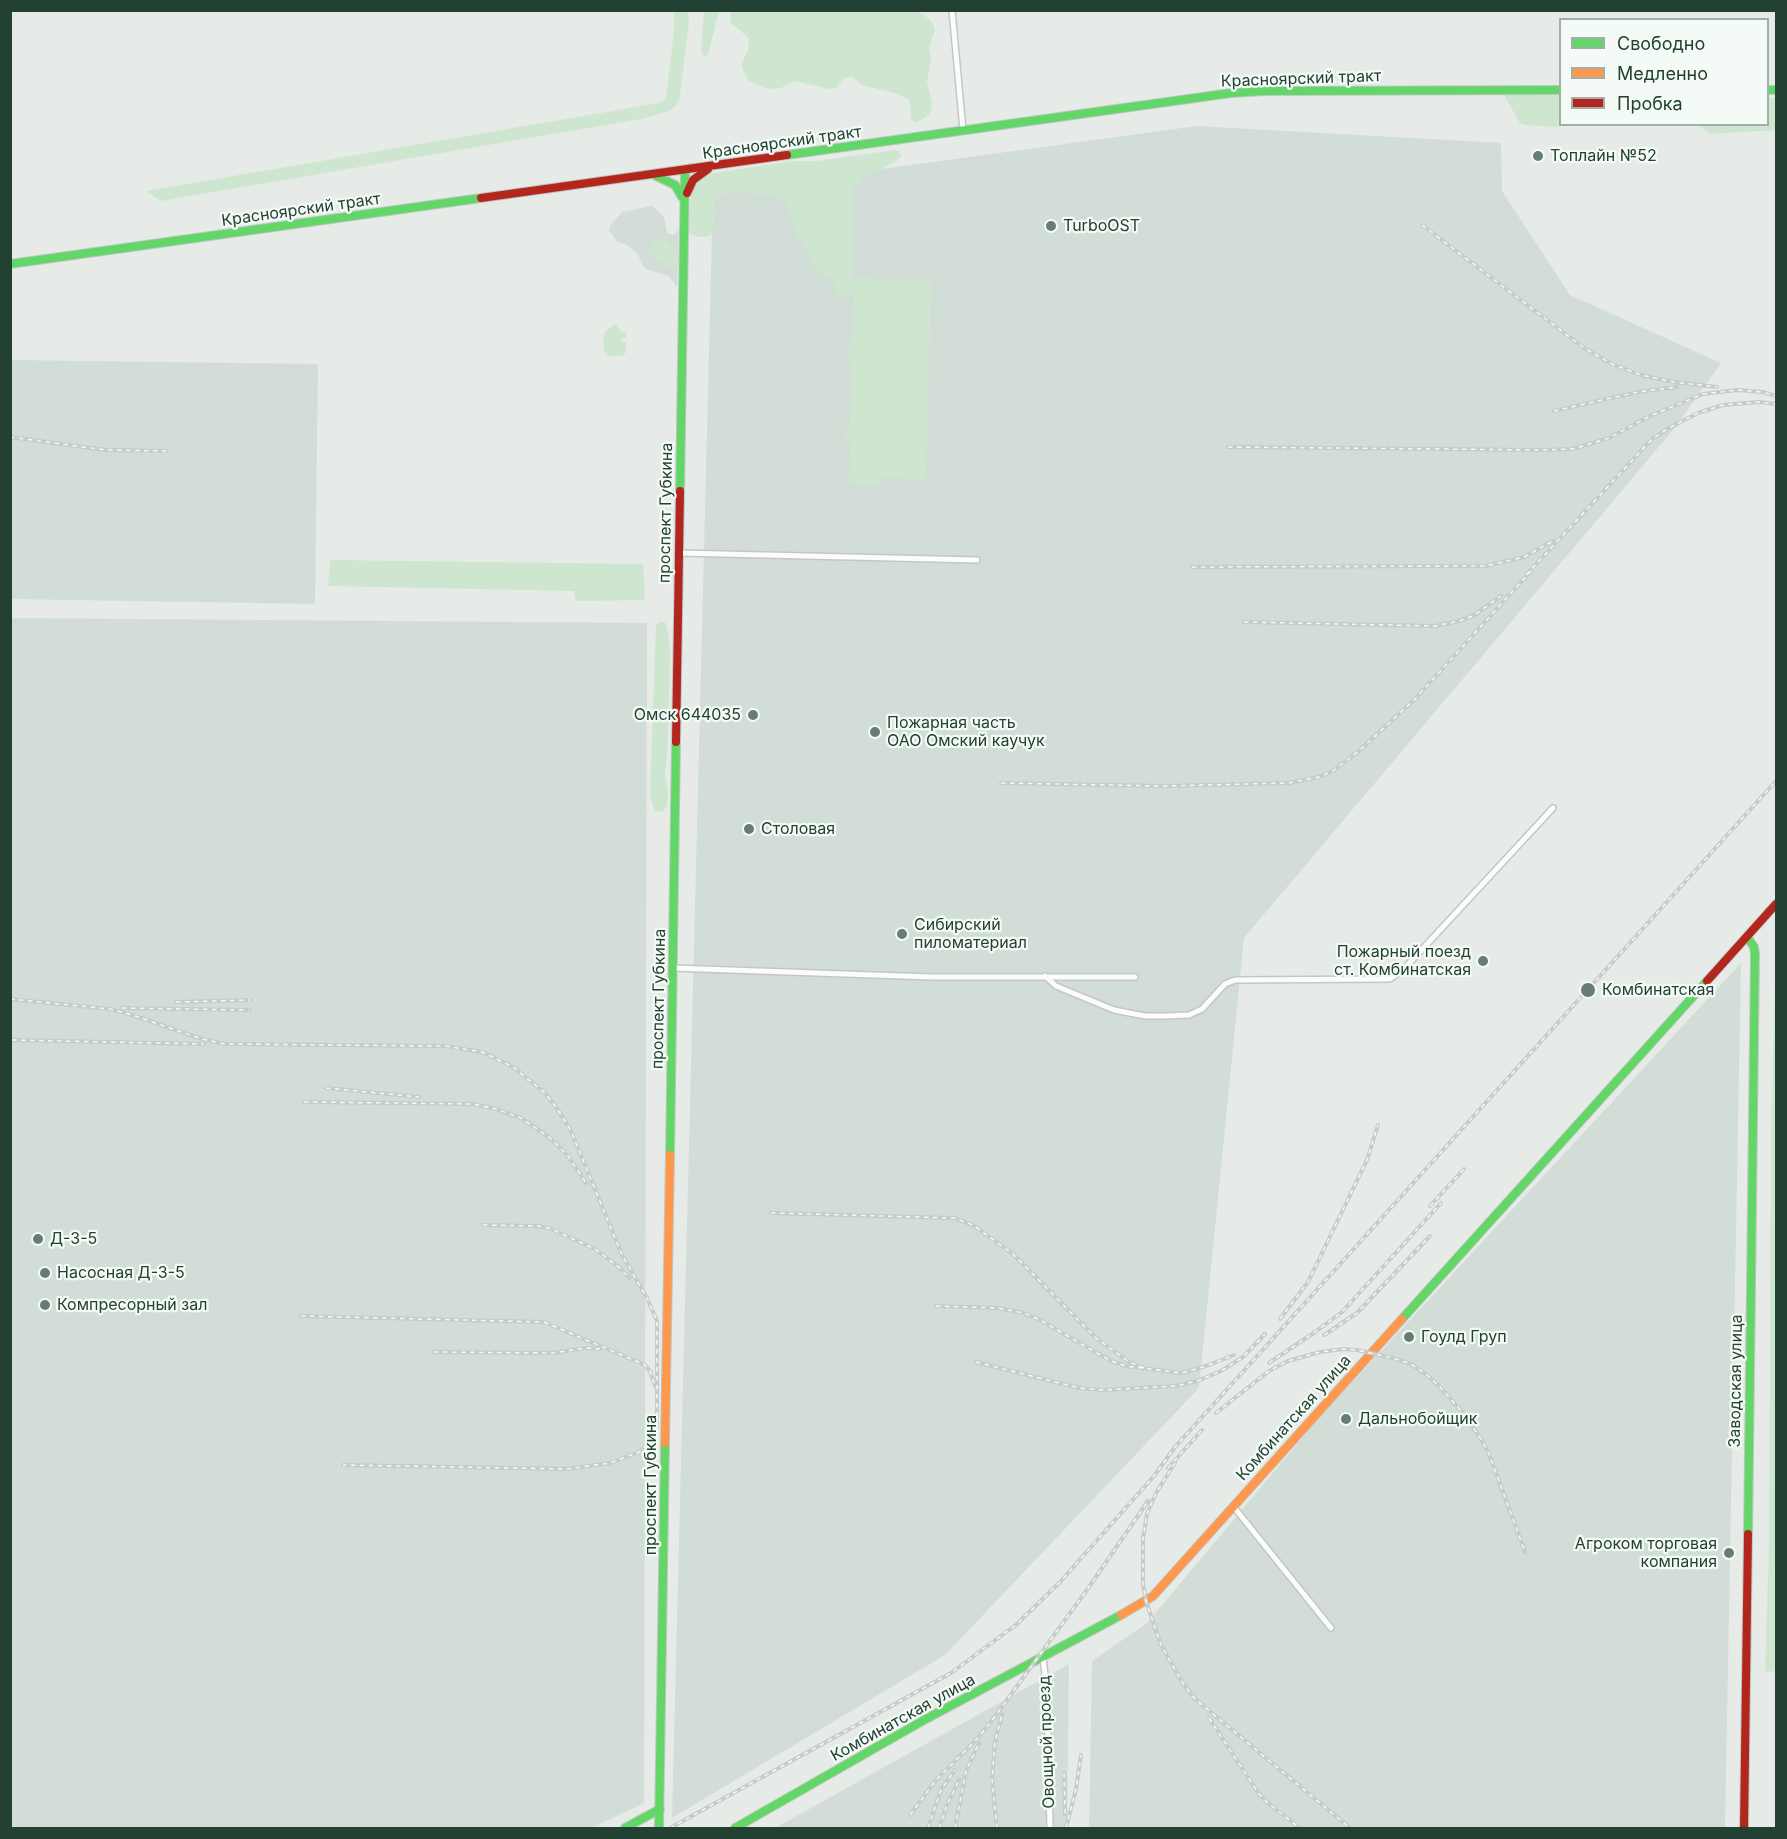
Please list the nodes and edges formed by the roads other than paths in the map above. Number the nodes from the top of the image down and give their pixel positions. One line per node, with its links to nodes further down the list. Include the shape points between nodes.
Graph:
1 (952, 10): 3 (street)
2 (1559, 90): 3 (main road, Красноярский тракт, via 1231,93)
3 (963, 130): 4 (main road, Красноярский тракт)
4 (716, 166): 5 (main road, Красноярский тракт); 7 (main road, via 693,180)
5 (685, 170): 6 (main road, Красноярский тракт); 7 (main road, проспект Губкина)
6 (649, 175): 7 (main road, via 675,185); 8 (main road, Красноярский тракт)
7 (684, 207): 9 (main road, проспект Губкина)
8 (10, 264)
9 (679, 553): 10 (street); 14 (main road, проспект Губкина)
10 (977, 560)
11 (1553, 808): 15 (street, via 1403,970 1390,979 1235,980 1225,984 1202,1009 1189,1015 1145,1016 1114,1010 1056,986)
12 (1776, 904): 13 (main road, Комбинатская улица)
13 (1747, 937): 17 (main road, Комбинатская улица); 25 (main road, Заводская улица, via 1755,954 1755,1043)
14 (673, 968): 15 (street, via 931,977); 20 (main road, проспект Губкина)
15 (1045, 976): 16 (street)
16 (1136, 977)
17 (1233, 1506): 18 (street); 19 (main road, Комбинатская улица, via 1153,1596)
18 (1331, 1628)
19 (1043, 1657): 23 (main road, Комбинатская улица); 24 (street, Овощной проезд)
20 (660, 1809): 21 (main road); 22 (main road, проспект Губкина)
21 (625, 1828)
22 (659, 1828)
23 (735, 1828)
24 (1050, 1828)
25 (1744, 1828)

